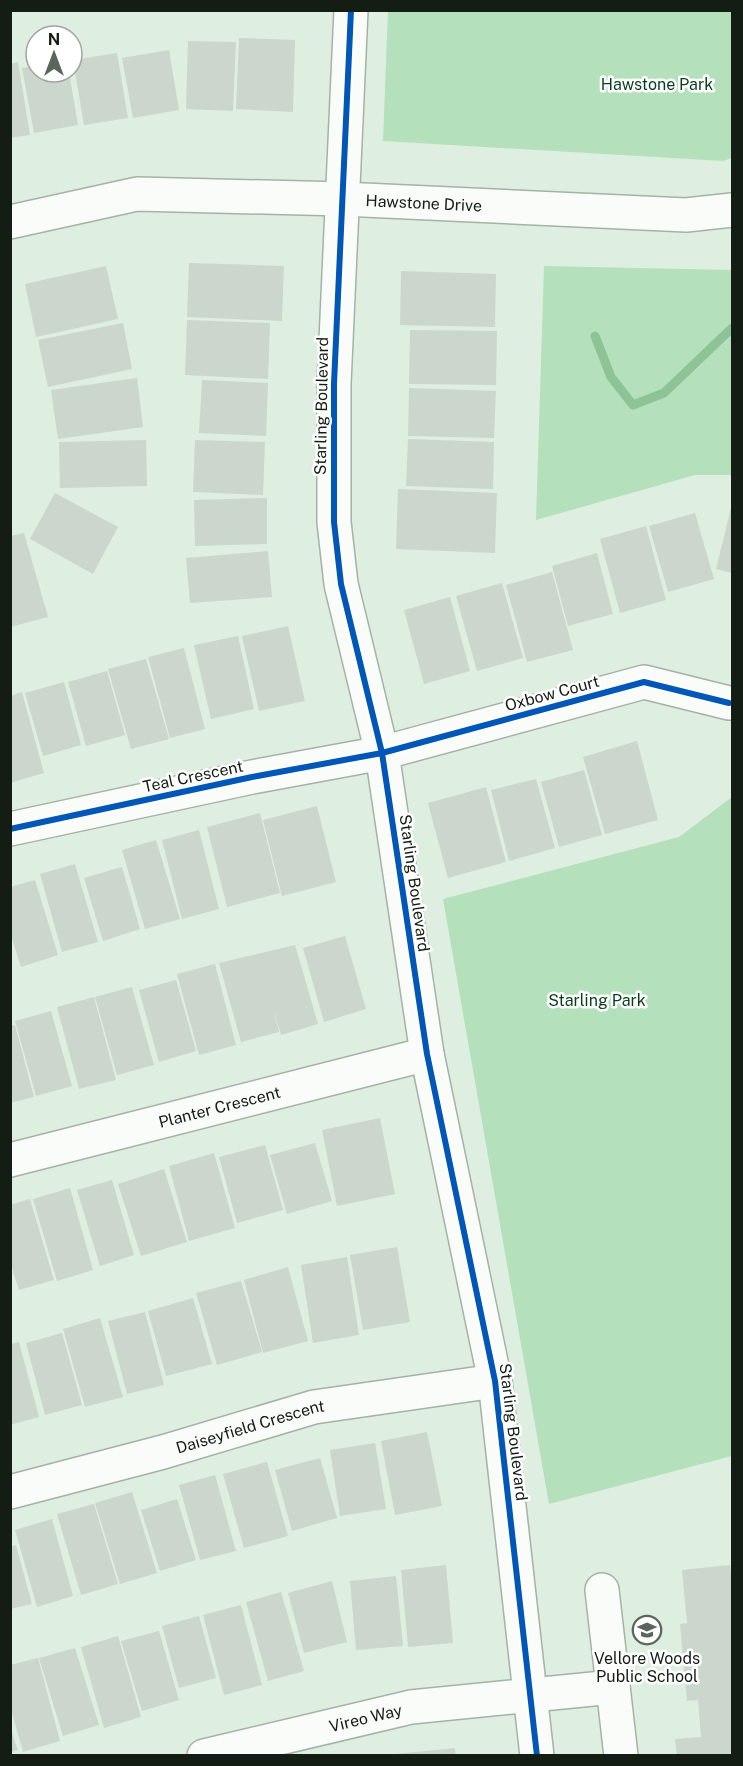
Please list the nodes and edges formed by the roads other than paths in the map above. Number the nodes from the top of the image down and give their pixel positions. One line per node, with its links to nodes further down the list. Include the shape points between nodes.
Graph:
1 (351, 10): 2 (street, Starling Boulevard)
2 (342, 199): 3 (street, Hawstone Drive, via 686,215); 4 (street, Hawstone Drive, via 137,194); 6 (street, Starling Boulevard, via 334,384 334,522 341,584)
3 (732, 210)
4 (10, 222)
5 (729, 703): 6 (street, Oxbow Court, via 644,682)
6 (382, 753): 7 (street, Teal Crescent); 8 (street, Starling Boulevard)
7 (10, 830)
8 (427, 1054): 9 (street, Planter Crescent); 10 (street, Starling Boulevard)
9 (10, 1160)
10 (495, 1381): 11 (street, Daiseyfield Crescent, via 314,1407); 14 (street, Starling Boulevard)
11 (10, 1492)
12 (602, 1590): 13 (street)
13 (613, 1687): 14 (street, Vireo Way); 17 (street)
14 (531, 1693): 15 (street, Vireo Way, via 411,1707); 16 (street, Starling Boulevard)
15 (204, 1755)
16 (537, 1755)
17 (621, 1755)

